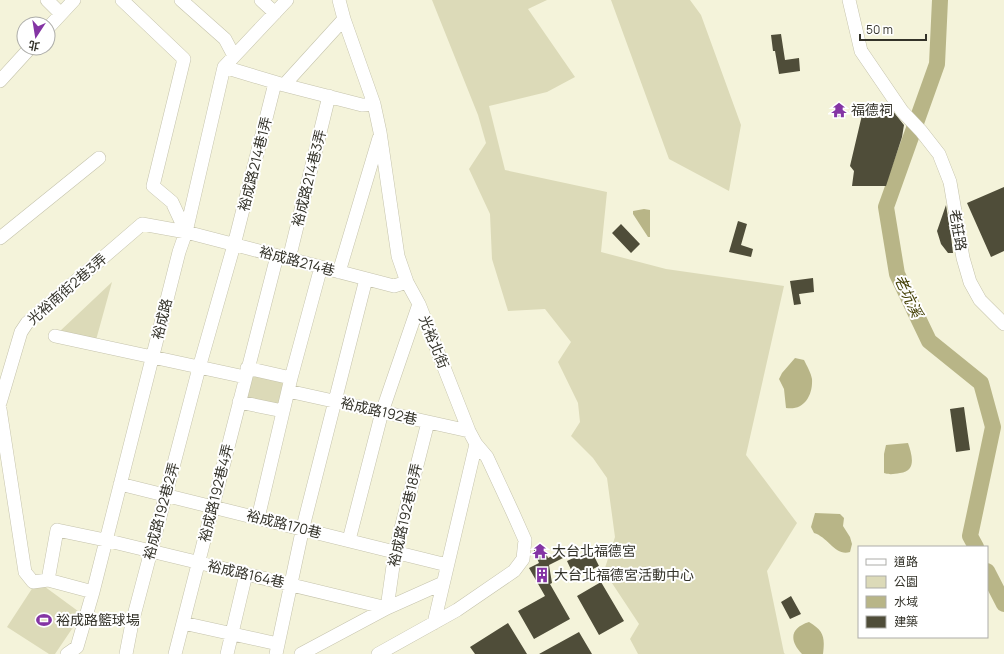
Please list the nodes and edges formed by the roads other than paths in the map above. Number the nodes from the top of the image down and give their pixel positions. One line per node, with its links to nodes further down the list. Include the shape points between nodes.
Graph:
1 (47, 0): 10 (street)
2 (74, 0): 10 (street)
3 (122, 0): 22 (street, via 184,59 152,186 172,202)
4 (181, 0): 14 (street, via 225,39)
5 (261, 0): 9 (street)
6 (287, 0): 9 (street, 裕成路)
7 (339, 0): 12 (street, 光裕北街)
8 (849, 0): 31 (street, 老莊路, via 861,51 902,111 940,154 950,182 962,258 970,282 980,300)
9 (275, 13): 14 (street, 裕成路)
10 (61, 14): 11 (street)
11 (56, 19)
12 (344, 19): 17 (street); 19 (street, 光裕北街)
13 (23, 56): 16 (street)
14 (234, 56): 15 (street, 裕成路)
15 (224, 67): 17 (street); 22 (street, 裕成路)
16 (0, 81)
17 (280, 84): 18 (street); 24 (street, 裕成路214巷1弄)
18 (329, 96): 19 (street, via 362,105); 25 (street, 裕成路214巷3弄)
19 (374, 104): 20 (street, 光裕北街)
20 (380, 132): 27 (street); 29 (street, 光裕北街, via 398,256)
21 (99, 158): 23 (street)
22 (186, 232): 24 (street, 裕成路214巷); 33 (street, 裕成路); 39 (street, 光裕南街2巷3弄, via 142,224 27,323 21,332)
23 (0, 238)
24 (234, 244): 25 (street, 裕成路214巷); 34 (street, 裕成路214巷1弄)
25 (283, 257): 26 (street, 裕成路214巷); 35 (street, 裕成路214巷3弄)
26 (321, 267): 27 (street, 裕成路214巷); 36 (street)
27 (339, 272): 28 (street, 裕成路214巷)
28 (366, 279): 29 (street, 裕成路214巷, via 394,286); 37 (street)
29 (407, 282): 30 (street, 光裕北街)
30 (419, 304): 42 (street); 44 (street, 光裕北街)
31 (1004, 324)
32 (55, 336): 33 (street)
33 (153, 357): 34 (street); 46 (street, 裕成路)
34 (199, 368): 35 (street); 47 (street, 裕成路192巷2弄)
35 (246, 373): 36 (street, 裕成路192巷); 38 (street, 裕成路192巷4弄)
36 (290, 385): 37 (street, 裕成路192巷); 41 (street)
37 (334, 401): 42 (street, 裕成路192巷); 50 (street)
38 (239, 402): 41 (street); 48 (street, 裕成路192巷4弄)
39 (0, 404)
40 (0, 409): 58 (street, via 25,572 33,582)
41 (283, 411): 49 (street)
42 (382, 412): 43 (street, 裕成路192巷); 52 (street)
43 (428, 422): 44 (street, 裕成路192巷); 54 (street, 裕成路192巷18弄)
44 (469, 431): 45 (street, 光裕北街)
45 (476, 444): 56 (street); 64 (street, 光裕北街, via 487,458 514,513 524,540 523,559 514,571)
46 (120, 484): 47 (street, 裕成路170巷); 51 (street, 裕成路)
47 (166, 494): 48 (street, 裕成路170巷); 53 (street, 裕成路192巷2弄)
48 (212, 506): 49 (street, 裕成路170巷); 55 (street, 裕成路192巷4弄)
49 (258, 518): 50 (street, 裕成路170巷)
50 (303, 529): 52 (street, 裕成路170巷); 60 (street)
51 (105, 540): 53 (street, 裕成路164巷); 58 (street, 裕成路164巷, via 57,530); 61 (street, 裕成路)
52 (349, 540): 54 (street, 裕成路170巷)
53 (150, 551): 55 (street, 裕成路164巷); 68 (street, 裕成路192巷2弄)
54 (394, 552): 56 (street, 裕成路170巷); 62 (street, 裕成路192巷18弄)
55 (198, 563): 57 (street, 裕成路164巷); 63 (street, 裕成路192巷4弄)
56 (447, 565): 59 (street)
57 (246, 574): 60 (street, 裕成路164巷); 65 (street)
58 (48, 580): 61 (street)
59 (443, 584): 62 (street); 64 (street)
60 (291, 585): 62 (street, 裕成路164巷); 66 (street)
61 (93, 592): 67 (street, 裕成路, via 77,647)
62 (387, 608): 71 (street)
63 (183, 623): 65 (street); 69 (street, 裕成路192巷4弄)
64 (434, 623): 72 (street)
65 (232, 634): 66 (street); 70 (street)
66 (277, 649)
67 (67, 654)
68 (126, 654)
69 (175, 654)
70 (227, 654)
71 (301, 654)
72 (378, 654)

